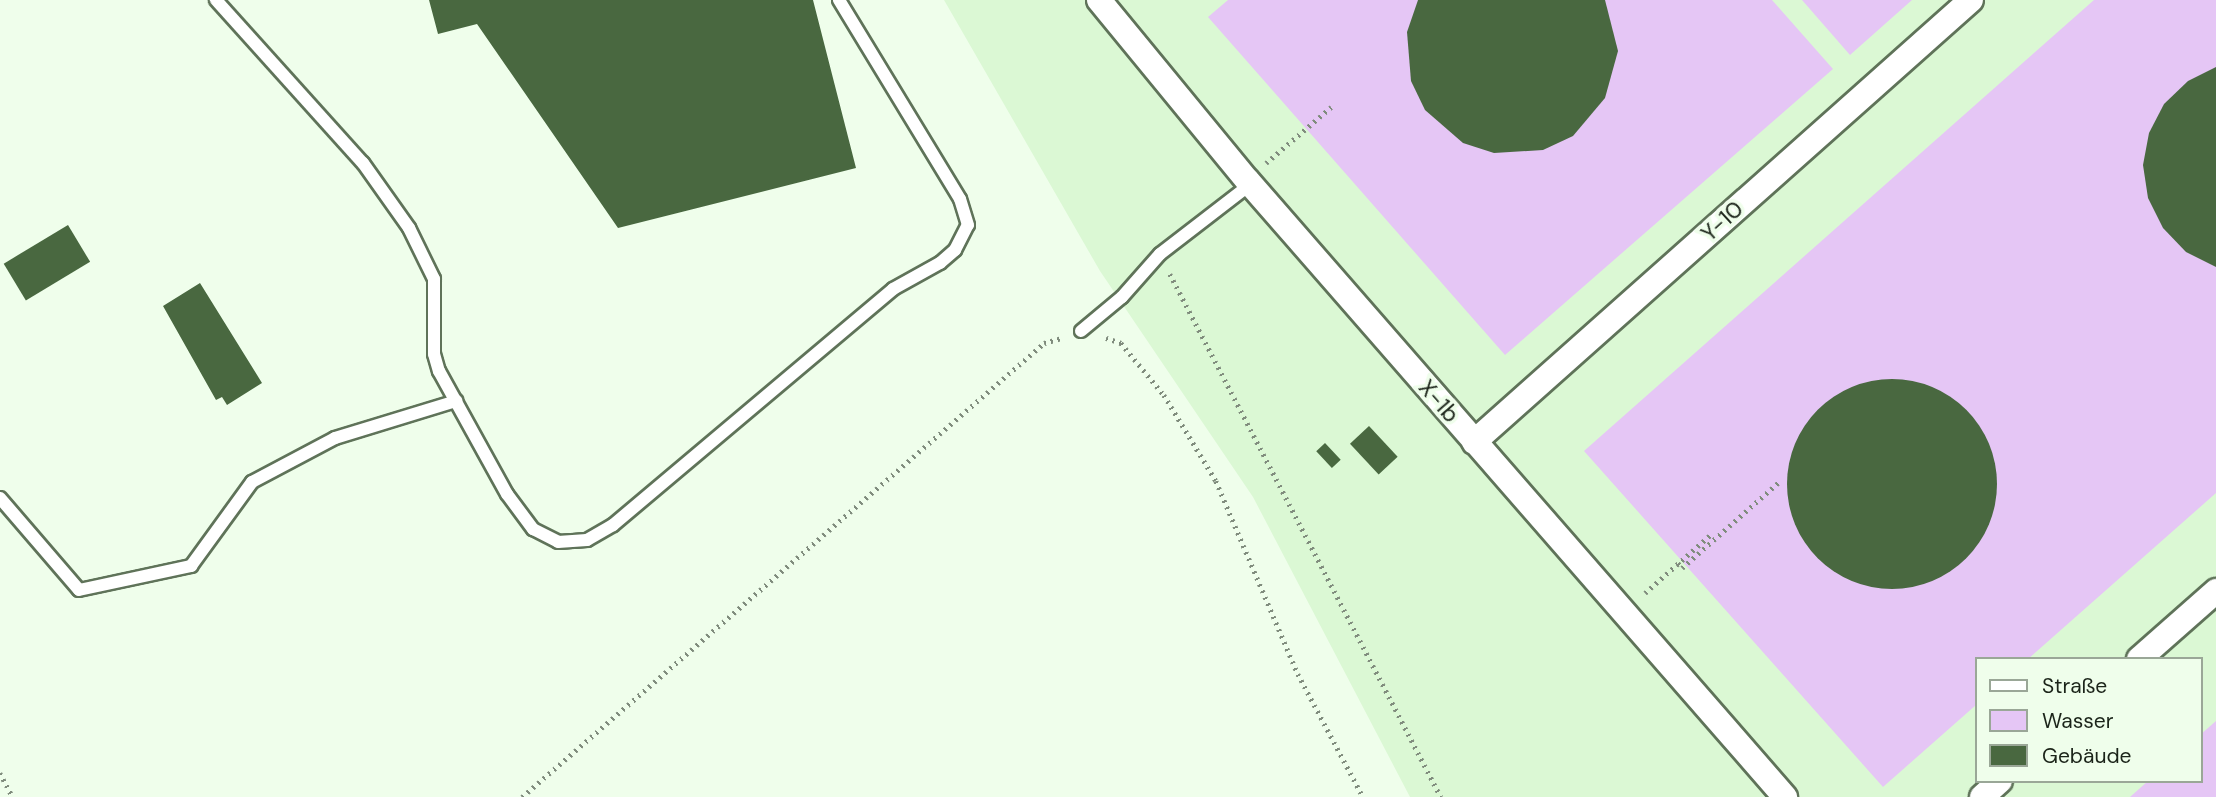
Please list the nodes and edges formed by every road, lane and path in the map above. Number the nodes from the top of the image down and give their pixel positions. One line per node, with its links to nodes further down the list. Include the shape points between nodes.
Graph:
1 (216, 0): 9 (lane, via 346,142 409,228 434,279 434,354)
2 (839, 0): 9 (lane, via 960,199 968,225 955,250 893,289 613,525 587,540 558,542 533,530 507,494)
3 (1970, 0): 10 (street, Y-10)
4 (1109, 3): 6 (street, X-1b)
5 (1331, 107): 6 (path)
6 (1249, 182): 7 (lane); 10 (street, X-1b)
7 (1160, 254): 8 (lane, via 1122,297); 23 (path)
8 (1081, 331): 21 (path, via 1044,343); 22 (path, via 1121,343 1164,395 1216,481 1298,674)
9 (456, 401): 12 (lane, via 335,438 252,482 191,566 79,590)
10 (1474, 442): 16 (street, X-1b)
11 (1781, 480): 14 (path, via 1682,568)
12 (0, 498)
13 (1710, 535): 14 (path)
14 (1678, 563): 16 (path)
15 (2216, 591): 17 (street)
16 (1623, 612): 24 (street, X-1b)
17 (2141, 657)
18 (0, 773): 20 (path)
19 (1998, 783): 25 (street)
20 (13, 797)
21 (522, 797)
22 (1363, 797)
23 (1441, 797)
24 (1785, 797)
25 (1982, 797)

